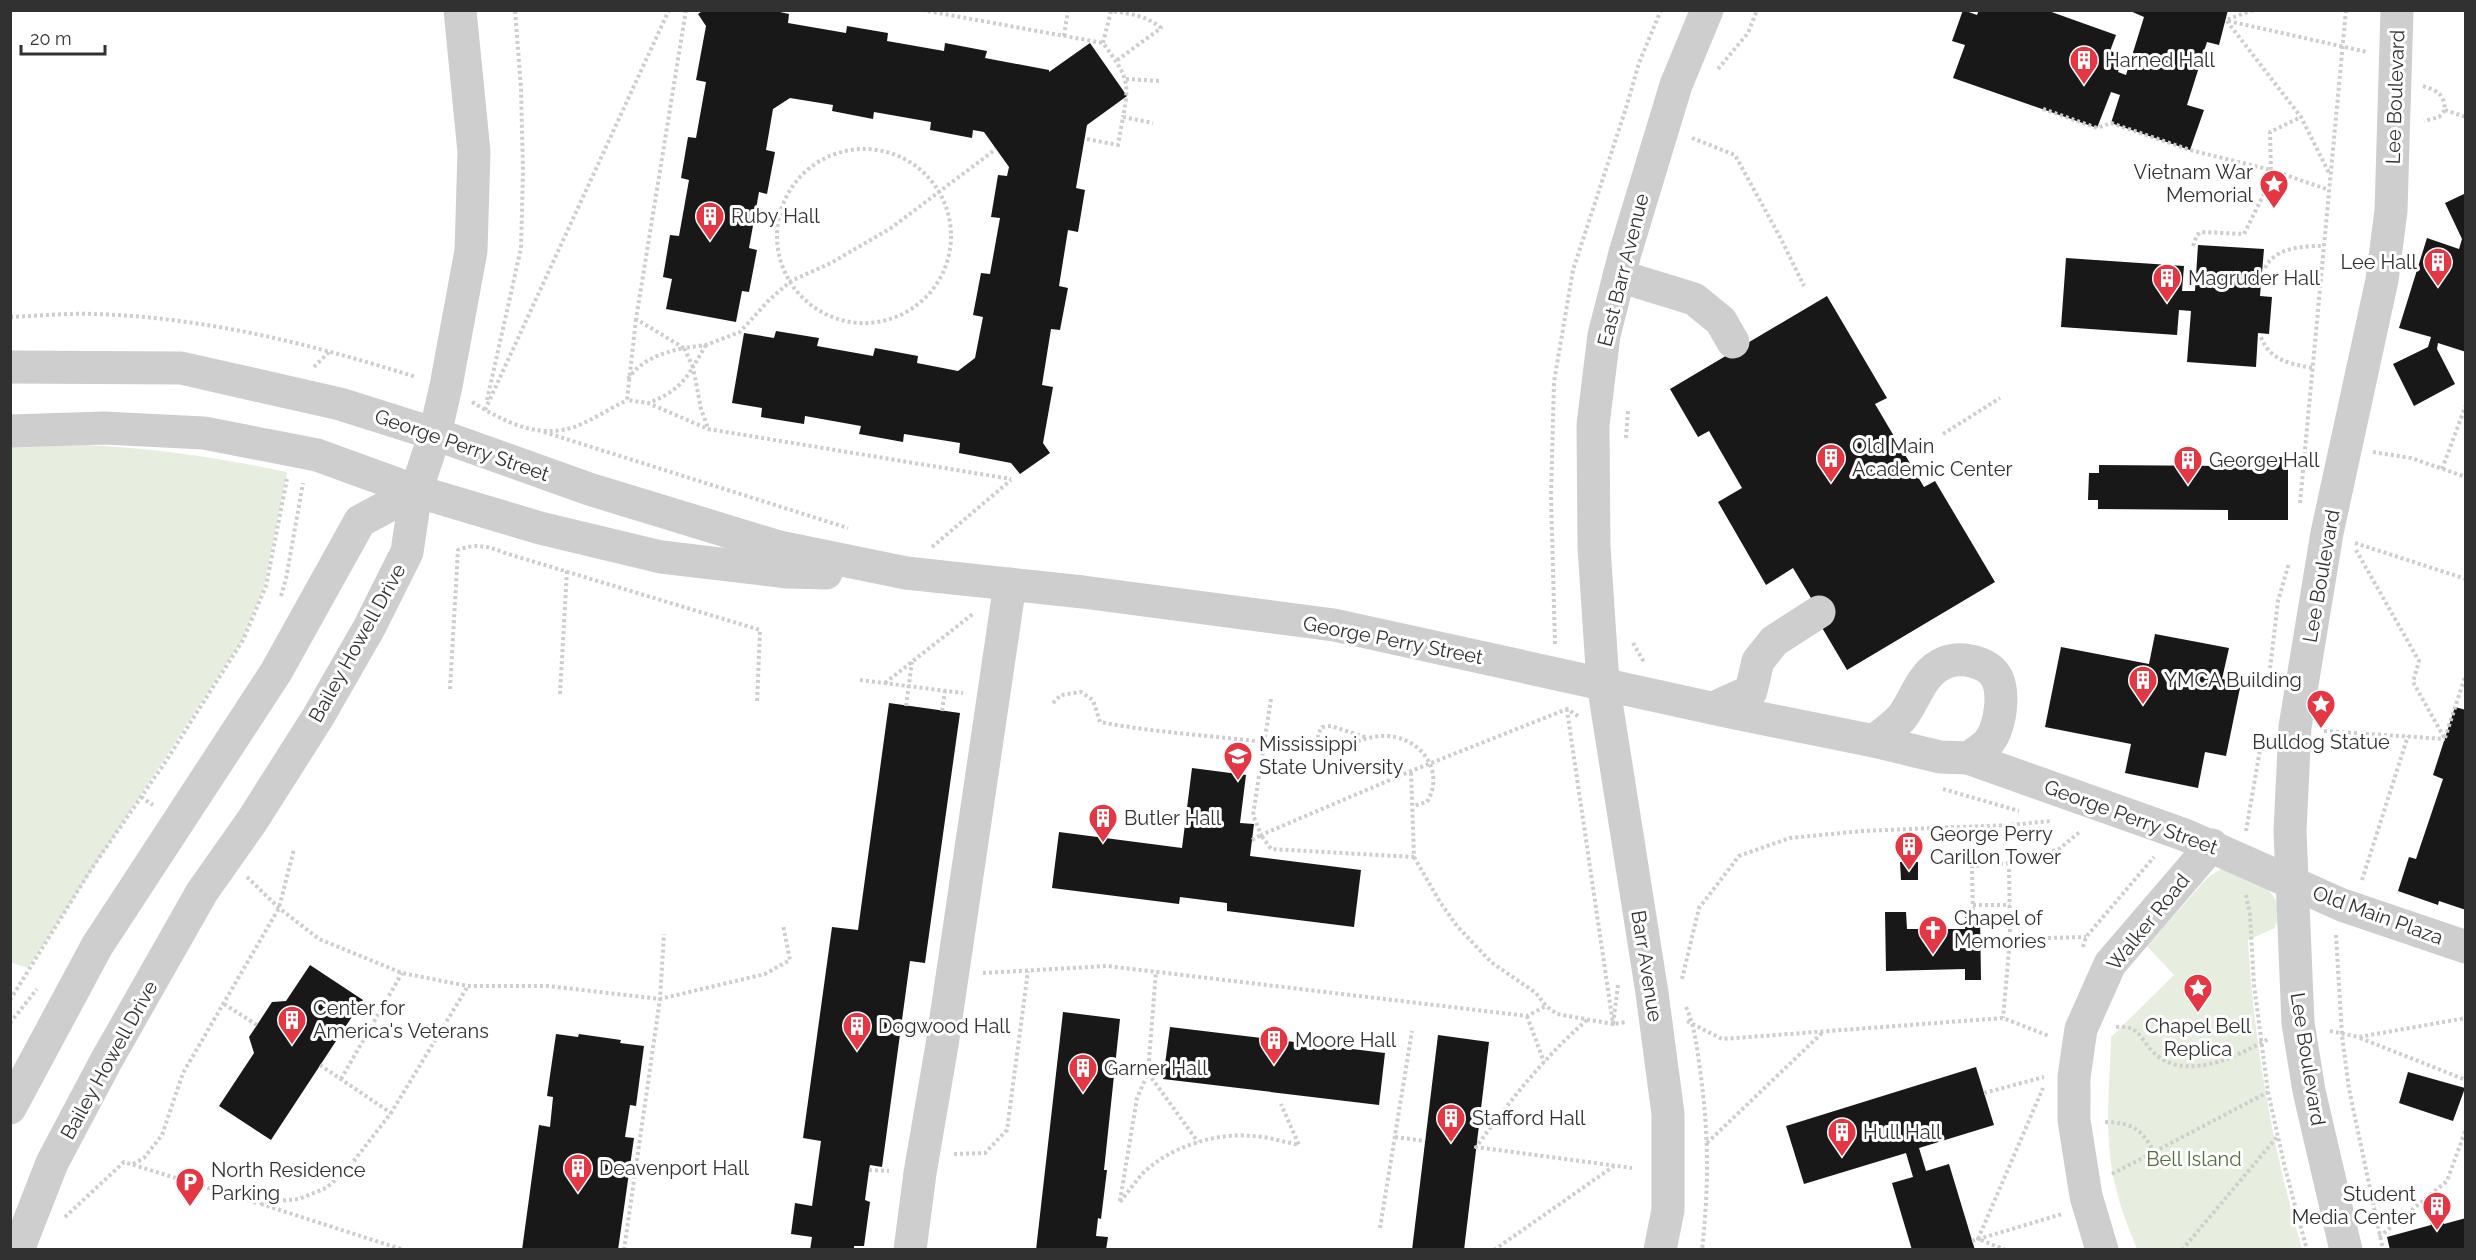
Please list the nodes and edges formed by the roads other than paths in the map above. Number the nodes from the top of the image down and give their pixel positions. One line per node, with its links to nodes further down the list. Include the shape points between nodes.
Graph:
1 (460, 10): 8 (street, via 474,152 471,251)
2 (1707, 10): 4 (street, East Barr Avenue, via 1676,85)
3 (2397, 10): 18 (street, Lee Boulevard, via 2391,211 2358,448 2327,534 2295,727)
4 (1619, 276): 5 (street, via 1694,299 1721,321); 13 (street, East Barr Avenue, via 1604,335 1593,425 1594,548)
5 (1733, 342)
6 (10, 367): 8 (street, George Perry Street, via 181,368 340,405)
7 (10, 431): 9 (street, George Perry Street, via 104,428 204,433 299,452)
8 (435, 434): 9 (street, Bailey Howell Drive); 10 (street, George Perry Street, via 589,489 779,547)
9 (416, 491): 10 (street, George Perry Street, via 540,528 661,557 788,572); 20 (street, via 360,521 276,672 97,946); 22 (street, Bailey Howell Drive, via 406,552 369,628 318,717 202,892 100,1072 52,1163)
10 (917, 563): 11 (street, George Perry Street)
11 (1010, 584): 13 (street, George Perry Street, via 1334,625); 23 (street)
12 (1819, 612): 14 (street, via 1774,641 1758,661 1751,691)
13 (1603, 683): 14 (street, George Perry Street); 24 (street, Barr Avenue, via 1668,1114 1668,1210)
14 (1713, 708): 15 (street, George Perry Street)
15 (1874, 741): 16 (street, George Perry Street, via 1940,757); 16 (street, via 1902,717 1929,675 1943,664 1961,659 1981,664 1996,676 2001,691 1998,717 1988,743)
16 (1968, 758): 17 (street, George Perry Street)
17 (2212, 845): 18 (street, George Perry Street); 25 (street, Walker Road, via 2110,964 2081,1029 2074,1077 2074,1120 2086,1196)
18 (2291, 882): 19 (street, Old Main Plaza, via 2347,907); 21 (street, Lee Boulevard, via 2298,1023 2309,1091)
19 (2466, 947)
20 (10, 1107)
21 (2360, 1245)
22 (18, 1250)
23 (910, 1250)
24 (1660, 1250)
25 (2102, 1250)

